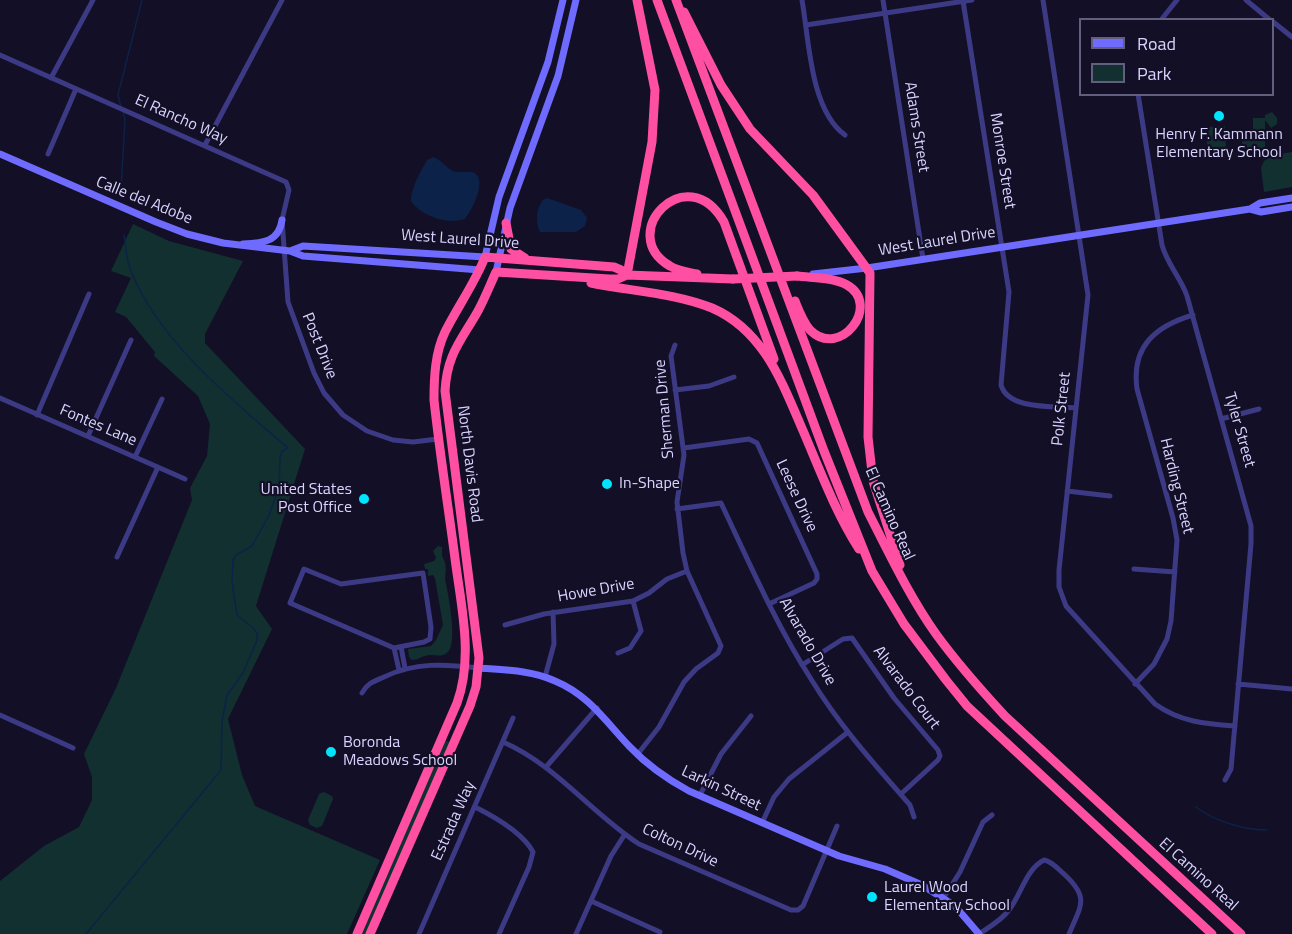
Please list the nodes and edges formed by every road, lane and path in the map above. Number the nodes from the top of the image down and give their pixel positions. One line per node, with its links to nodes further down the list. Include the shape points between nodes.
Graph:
1 (93, 0): 22 (street)
2 (282, 0): 26 (street)
3 (563, 0): 39 (street, North Davis Road, via 548,62 499,197)
4 (576, 0): 34 (street, North Davis Road, via 558,76)
5 (637, 0): 47 (highway, via 655,90 652,142)
6 (657, 0): 76 (highway, El Camino Real)
7 (676, 0): 43 (highway, El Camino Real); 44 (highway, via 688,16 720,85 750,129 813,195)
8 (802, 0): 19 (street)
9 (883, 0): 15 (street, Adams Street)
10 (972, 0): 14 (street)
11 (1043, 0): 35 (street, Polk Street)
12 (1177, 0): 16 (street)
13 (1246, 0): 17 (street)
14 (963, 1): 15 (street); 37 (street, Monroe Street)
15 (885, 13): 19 (street); 41 (street, Adams Street)
16 (1163, 18)
17 (1268, 18)
18 (1274, 22): 20 (street)
19 (806, 25): 25 (street, via 819,96 834,125)
20 (1292, 37)
21 (0, 55): 22 (street, El Rancho Way)
22 (51, 78): 23 (street, El Rancho Way)
23 (76, 89): 26 (street, El Rancho Way); 28 (street)
24 (1138, 96): 33 (street, Tyler Street)
25 (845, 135)
26 (205, 145): 32 (street, El Rancho Way, via 286,182 289,190)
27 (0, 154): 36 (street, Calle del Adobe, via 156,222)
28 (48, 154)
29 (1292, 198): 31 (street, West Laurel Drive, via 1260,203)
30 (1292, 207): 31 (street, West Laurel Drive, via 1261,212)
31 (1250, 209): 33 (street, West Laurel Drive)
32 (282, 220): 36 (street, via 279,231 268,240); 38 (street, El Rancho Way)
33 (1157, 222): 35 (street, West Laurel Drive); 52 (street, Tyler Street, via 1165,254 1184,288)
34 (506, 223): 40 (street, North Davis Road); 42 (highway, via 511,249)
35 (1079, 235): 37 (street, West Laurel Drive); 60 (street, Polk Street, via 1088,295)
36 (223, 243): 38 (street, Calle del Adobe)
37 (1002, 247): 41 (street, West Laurel Drive); 60 (street, Monroe Street, via 1009,298 1002,390 1015,401)
38 (287, 250): 39 (street, West Laurel Drive, via 303,246); 45 (street, West Laurel Drive, via 303,256); 65 (street, Post Drive, via 288,302 314,373 330,402 349,420 379,436 413,442)
39 (484, 257): 40 (highway, West Laurel Drive); 45 (highway, North Davis Road)
40 (498, 258): 42 (highway, West Laurel Drive); 46 (street, North Davis Road)
41 (923, 259): 44 (street, West Laurel Drive)
42 (530, 260): 47 (highway, West Laurel Drive, via 614,267)
43 (774, 261): 49 (highway, via 814,333 832,338 852,329 860,310 852,288 837,281); 78 (highway, El Camino Real, via 868,512)
44 (867, 268): 49 (street, West Laurel Drive); 78 (highway, via 867,417 873,481)
45 (480, 270): 65 (highway, North Davis Road, via 441,343 434,382)
46 (496, 272): 48 (highway, West Laurel Drive); 87 (highway, North Davis Road, via 448,364 445,391)
47 (627, 275): 48 (highway, West Laurel Drive, via 618,279); 50 (highway, West Laurel Drive)
48 (553, 276): 56 (highway, via 673,297 713,309 744,329 760,346)
49 (797, 276): 50 (highway, West Laurel Drive, bridge)
50 (717, 279): 56 (highway, via 676,269 656,254 651,226 667,202 696,197 719,213)
51 (90, 294): 62 (street)
52 (1193, 315): 63 (street, Tyler Street); 77 (street, Harding Street, via 1168,323 1154,334 1141,354 1136,373 1175,524)
53 (131, 340): 64 (street)
54 (675, 345): 57 (street, Sherman Drive, via 671,356)
55 (734, 376): 57 (street, via 709,386)
56 (784, 388): 76 (highway, via 840,517)
57 (675, 390): 66 (street, Sherman Drive)
58 (0, 398): 62 (street, Fontes Lane)
59 (162, 399): 67 (street)
60 (1076, 408): 70 (street, Polk Street)
61 (1259, 409): 63 (street)
62 (37, 415): 64 (street, Fontes Lane)
63 (1221, 419): 91 (street, Tyler Street, via 1251,531)
64 (88, 436): 67 (street, Fontes Lane)
65 (438, 439): 86 (highway, North Davis Road, via 461,598)
66 (684, 448): 72 (street, Sherman Drive); 80 (street, Leese Drive, via 746,439 757,443 817,574 814,583)
67 (135, 457): 68 (street, Fontes Lane)
68 (158, 467): 69 (street, Fontes Lane); 73 (street)
69 (185, 479)
70 (1067, 491): 71 (street); 90 (street, Polk Street, via 1058,579 1062,598)
71 (1110, 496)
72 (677, 509): 75 (street, Sherman Drive); 80 (street, Alvarado Drive, via 721,503)
73 (117, 557)
74 (1134, 569): 77 (street)
75 (687, 571): 79 (street, Howe Drive); 102 (street, Sherman Drive, via 721,649 684,682 663,721)
76 (872, 571): 124 (highway, El Camino Real, via 904,624 967,706)
77 (1175, 572): 90 (street, Harding Street, via 1166,643 1154,664)
78 (915, 600): 125 (highway, El Camino Real, via 936,633 1005,716)
79 (633, 601): 81 (street, Howe Drive); 84 (street, via 641,631 630,648)
80 (769, 604): 85 (street, Alvarado Drive)
81 (553, 612): 82 (street, Howe Drive); 89 (street, via 554,644)
82 (505, 625)
83 (397, 647): 83 (street, via 290,603 304,569 341,584 423,573 431,636 424,642); 88 (street)
84 (618, 653)
85 (802, 665): 99 (street, Alvarado Drive); 105 (street, Alvarado Court, via 843,639 852,638 894,698 938,750 938,760)
86 (465, 666): 87 (street, Larkin Street); 88 (street, Larkin Street, via 433,664); 117 (highway, North Davis Road, via 458,703)
87 (478, 668): 89 (street, Larkin Street); 118 (highway, North Davis Road, via 470,706)
88 (402, 669): 93 (street, Larkin Street, via 366,685)
89 (545, 676): 94 (street, Larkin Street)
90 (1135, 684): 98 (street, Polk Street, via 1174,716)
91 (1238, 684): 92 (street); 98 (street, Tyler Street)
92 (1292, 689)
93 (362, 693)
94 (597, 708): 102 (street, Larkin Street); 103 (street)
95 (0, 715): 101 (street)
96 (751, 716): 106 (street, via 717,760)
97 (513, 718): 100 (street, Estrada Way)
98 (1235, 726): 104 (street, Tyler Street, via 1231,769)
99 (848, 732): 105 (street, Alvarado Drive); 110 (street, via 789,778 774,797)
100 (504, 742): 103 (street, Colton Drive, via 531,755); 107 (street, Estrada Way)
101 (74, 748)
102 (638, 755): 106 (street, Larkin Street, via 674,783)
103 (546, 768): 112 (street, Colton Drive)
104 (1225, 780)
105 (901, 794): 109 (street, Alvarado Drive)
106 (700, 795): 110 (street, Larkin Street)
107 (475, 807): 119 (street, Estrada Way); 120 (street, via 498,820 533,852)
108 (992, 815): 114 (street, via 982,825)
109 (914, 816)
110 (762, 823): 113 (street, Larkin Street)
111 (837, 826): 113 (street)
112 (625, 834): 113 (street, Colton Drive, via 660,854 791,910 800,910 804,905); 115 (street)
113 (826, 850): 114 (street, Larkin Street, via 897,874)
114 (944, 897): 122 (street, Larkin Street)
115 (591, 901): 116 (street); 121 (street)
116 (660, 932)
117 (357, 934)
118 (370, 934)
119 (419, 934)
120 (500, 934)
121 (576, 934)
122 (979, 934): 123 (street, via 1006,914 1030,874 1044,860 1074,883 1080,894)
123 (1069, 934)
124 (1212, 934)
125 (1241, 934)

